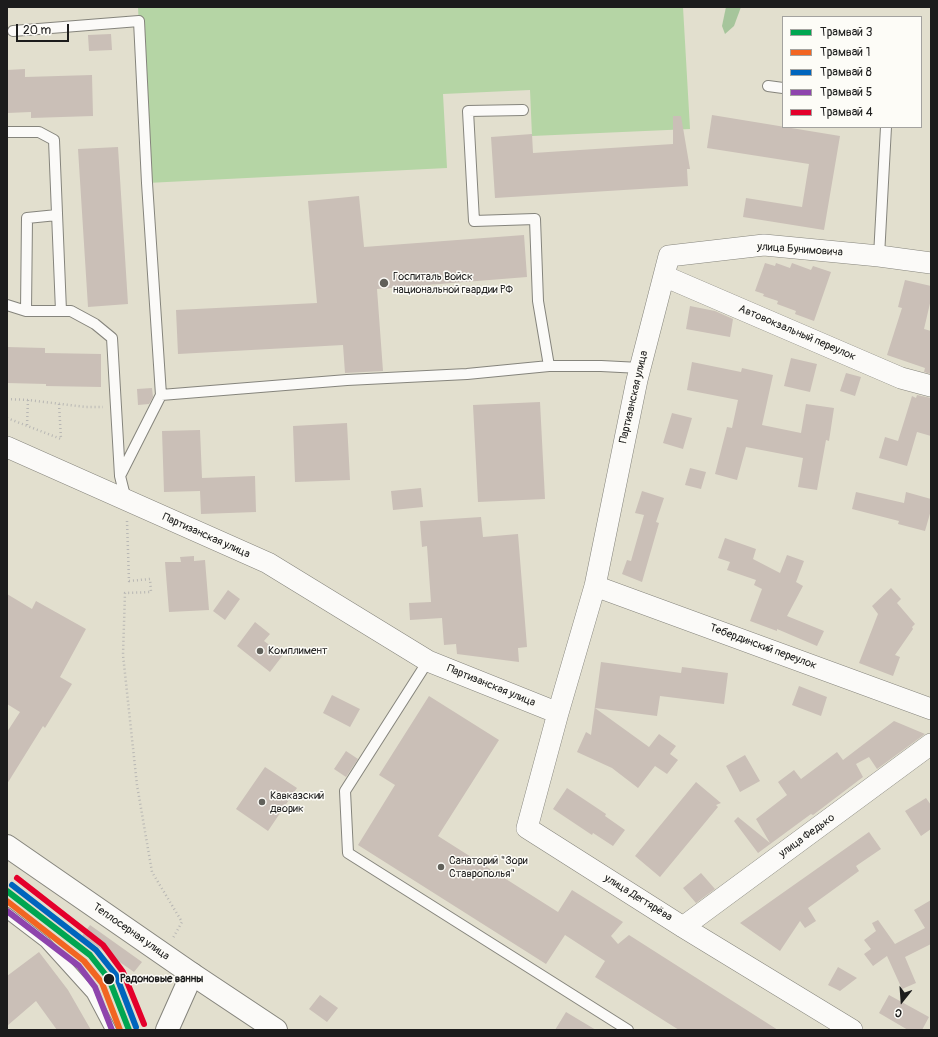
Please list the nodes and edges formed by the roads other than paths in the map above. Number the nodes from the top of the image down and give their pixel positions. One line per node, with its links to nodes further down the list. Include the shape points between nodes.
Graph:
1 (13, 31): 18 (lane, via 139,21)
2 (768, 86): 3 (lane)
3 (782, 88)
4 (523, 110): 15 (lane, via 468,111 474,221 535,219 538,301)
5 (886, 128): 9 (lane)
6 (7, 132): 7 (lane, via 39,132 54,140)
7 (58, 214): 13 (lane, via 27,218); 14 (lane)
8 (668, 256): 9 (street, улица Бунимовича, via 764,245); 11 (street, Партизанская улица)
9 (879, 256): 10 (street, улица Бунимовича)
10 (931, 263)
11 (664, 276): 16 (street, Партизанская улица); 17 (street, Автовокзальный переулок, via 901,378)
12 (7, 305): 13 (lane)
13 (26, 311): 14 (lane)
14 (62, 311): 20 (lane, via 71,311 95,324 112,338)
15 (549, 366): 16 (lane); 18 (lane)
16 (640, 368): 22 (street, Партизанская улица)
17 (931, 386)
18 (162, 395): 20 (lane)
19 (7, 447): 21 (street, Партизанская улица)
20 (120, 476): 21 (lane)
21 (126, 500): 23 (street, Партизанская улица, via 268,563)
22 (595, 586): 24 (street, Тебердинский переулок); 25 (street, Партизанская улица)
23 (428, 661): 25 (street, Партизанская улица); 34 (lane, via 345,791 348,853)
24 (931, 709)
25 (558, 713): 29 (street, улица Дегтярёва, via 527,828)
26 (931, 744): 29 (street, улица Федько)
27 (7, 846): 30 (main road, Теплосерная улица)
28 (7, 913): 31 (lane, via 45,942 92,994)
29 (683, 927): 35 (street, улица Дегтярёва)
30 (192, 974): 32 (main road); 33 (main road, Теплосерная улица)
31 (110, 1030)
32 (167, 1030)
33 (276, 1030)
34 (628, 1030)
35 (852, 1030)

